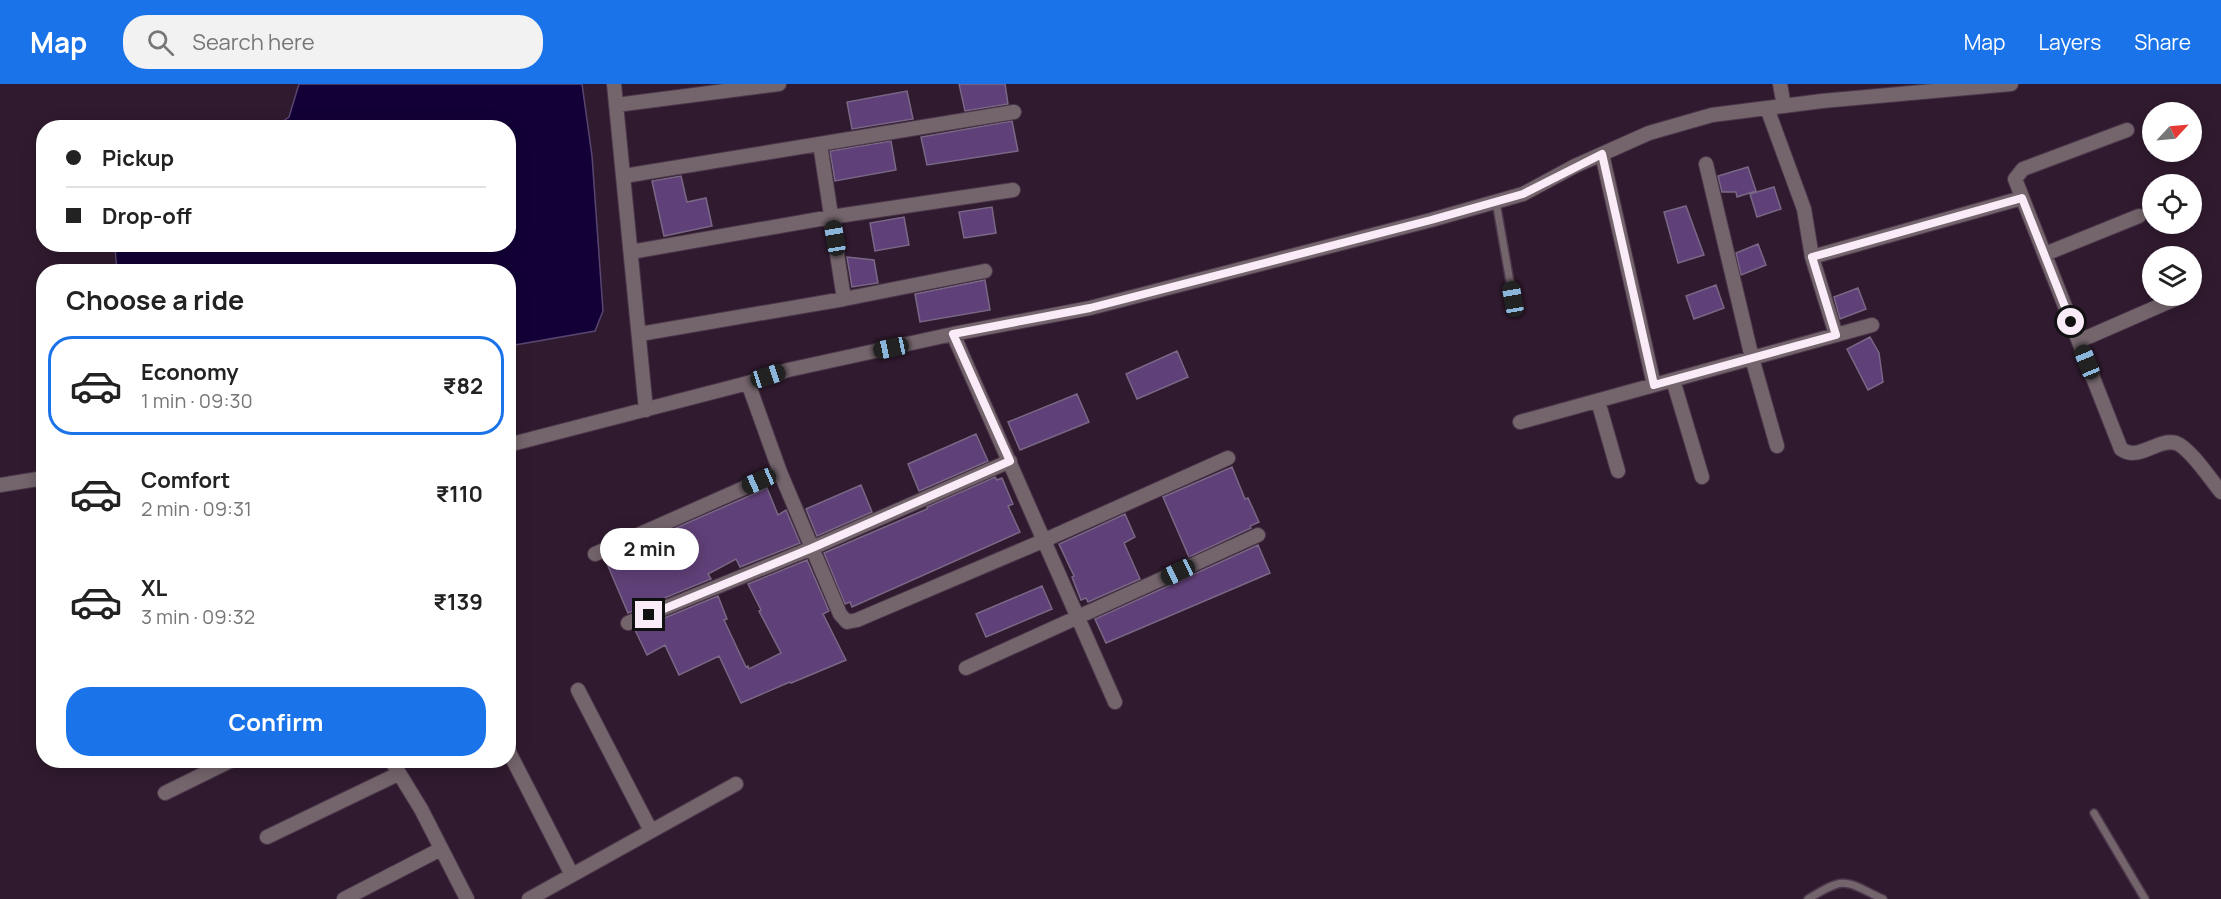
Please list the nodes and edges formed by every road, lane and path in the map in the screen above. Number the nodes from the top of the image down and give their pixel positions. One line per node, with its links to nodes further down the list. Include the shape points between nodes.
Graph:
1 (614, 84): 6 (street)
2 (779, 84): 5 (street)
3 (1780, 84): 7 (street)
4 (2012, 84): 7 (street)
5 (705, 89): 6 (street)
6 (616, 105): 14 (street)
7 (1784, 106): 8 (street)
8 (1767, 108): 12 (street, via 1712,115 1659,130); 22 (street, via 1804,208)
9 (1014, 112): 11 (street)
10 (2127, 130): 16 (street, via 2023,169 2015,179)
11 (820, 144): 14 (street); 19 (street)
12 (1602, 154): 17 (street, via 1523,194); 35 (street)
13 (1706, 164): 32 (street)
14 (624, 176): 20 (street)
15 (1013, 190): 19 (street)
16 (2022, 198): 21 (street); 22 (street)
17 (1496, 202): 25 (lane); 29 (street, via 1101,305)
18 (2139, 216): 21 (street)
19 (831, 217): 20 (street); 24 (street)
20 (631, 252): 28 (street)
21 (2044, 254): 31 (street)
22 (1812, 257): 30 (street)
23 (985, 271): 24 (street)
24 (844, 299): 28 (street)
25 (1513, 299)
26 (2159, 306): 31 (street)
27 (1872, 325): 30 (street)
28 (640, 334): 37 (street)
29 (953, 334): 34 (street, via 788,370); 42 (street)
30 (1836, 335): 32 (street)
31 (2079, 341): 48 (street, via 2121,449 2134,453 2167,442 2177,444)
32 (1752, 358): 33 (street); 40 (street)
33 (1673, 380): 35 (street); 45 (street)
34 (748, 383): 37 (street); 44 (street)
35 (1654, 385): 36 (street)
36 (1598, 401): 38 (street); 43 (street)
37 (646, 410): 39 (street)
38 (1520, 422)
39 (516, 443)
40 (1777, 446)
41 (1228, 458): 50 (street)
42 (1010, 461): 50 (street); 51 (street)
43 (1618, 471)
44 (780, 472): 51 (street); 52 (street)
45 (1702, 477)
46 (36, 479): 47 (street)
47 (0, 485)
48 (2221, 492)
49 (1258, 535): 53 (street)
50 (1044, 540): 51 (street, via 847,622); 53 (street)
51 (812, 548): 54 (street)
52 (595, 554)
53 (1078, 618): 55 (street); 57 (street)
54 (628, 623)
55 (966, 668)
56 (578, 690): 65 (street)
57 (1115, 702)
58 (516, 766): 68 (street)
59 (216, 768): 63 (street)
60 (395, 768): 61 (street)
61 (398, 774): 66 (street); 67 (street, via 422,809)
62 (736, 784): 65 (street)
63 (165, 793)
64 (2094, 813): 74 (lane)
65 (651, 831): 68 (street)
66 (267, 837)
67 (441, 849): 69 (street); 70 (street)
68 (572, 875): 71 (street)
69 (344, 899)
70 (467, 899)
71 (529, 899)
72 (1808, 899): 73 (lane, via 1834,883 1845,882)
73 (1883, 899)
74 (2145, 899)

